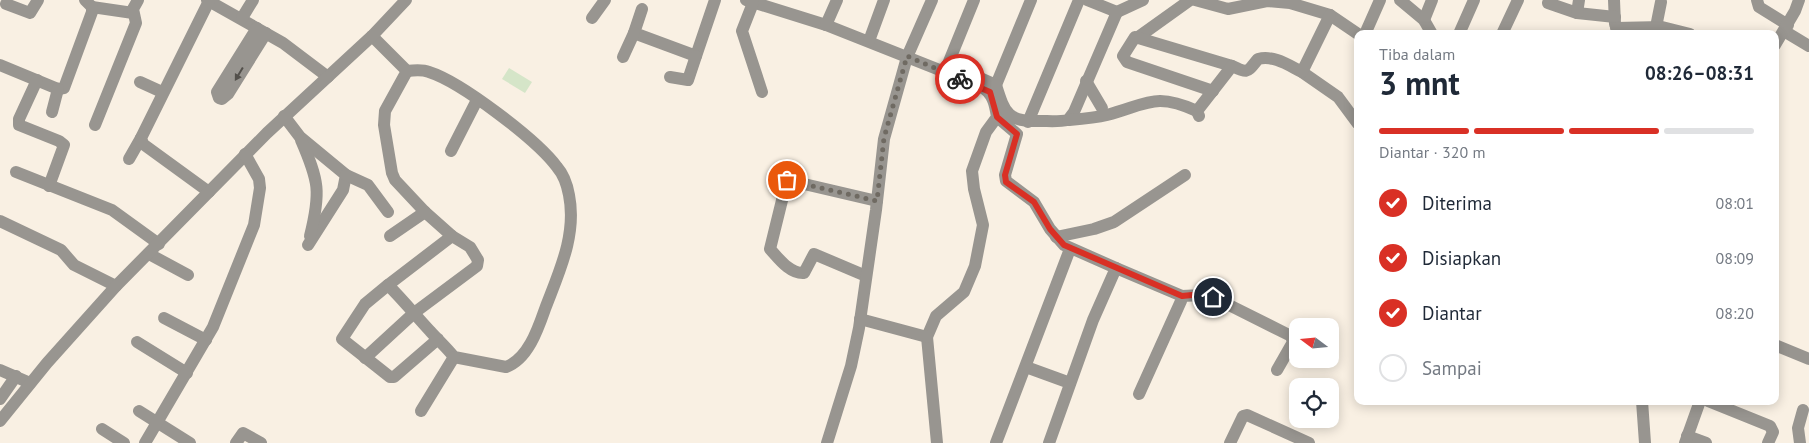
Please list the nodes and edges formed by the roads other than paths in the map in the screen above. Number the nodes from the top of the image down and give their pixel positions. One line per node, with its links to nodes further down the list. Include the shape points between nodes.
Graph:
1 (38, 0): 31 (street, via 30,13)
2 (138, 0): 36 (street)
3 (253, 0): 38 (street)
4 (406, 0): 53 (street)
5 (605, 0): 39 (street)
6 (715, 0): 59 (street)
7 (837, 0): 41 (street)
8 (884, 0): 56 (street)
9 (932, 0): 60 (street)
10 (974, 0): 63 (street)
11 (983, 0): 63 (street)
12 (1031, 0): 72 (street)
13 (1079, 0): 84 (street)
14 (1087, 0): 35 (street)
15 (1143, 0): 35 (street)
16 (1190, 0): 54 (street)
17 (1195, 0): 28 (street)
18 (1380, 0): 46 (street)
19 (1400, 0): 40 (street)
20 (1432, 0): 40 (street)
21 (1474, 0): 48 (street)
22 (1518, 0): 49 (street)
23 (1614, 0): 42 (street)
24 (1757, 0): 44 (street, via 1758,7)
25 (1799, 0): 44 (street)
26 (208, 1): 38 (street); 75 (street)
27 (755, 2): 41 (street); 76 (street, via 742,31)
28 (1209, 2): 37 (street, via 1228,9 1257,2 1290,2)
29 (1661, 2): 43 (street)
30 (1548, 3): 33 (street)
31 (6, 4)
32 (88, 4): 36 (street); 73 (street, via 90,20 66,84)
33 (1578, 6): 42 (street)
34 (642, 9): 52 (street)
35 (1117, 12): 71 (street)
36 (133, 13): 85 (street, via 136,23)
37 (1330, 15): 51 (street); 66 (street)
38 (242, 18): 45 (street)
39 (592, 18)
40 (1424, 20): 47 (street)
41 (826, 25): 56 (street)
42 (1615, 26): 43 (street)
43 (1656, 27): 50 (street)
44 (1786, 28): 55 (street); 58 (street)
45 (261, 30): 57 (street); 67 (street)
46 (1367, 30)
47 (1430, 30)
48 (1461, 30)
49 (1504, 30)
50 (1671, 30)
51 (1354, 31)
52 (634, 33): 59 (street); 61 (street)
53 (372, 36): 65 (street); 67 (street)
54 (1137, 38): 64 (street); 74 (street, via 1133,38 1124,59)
55 (1779, 39)
56 (869, 41): 60 (street)
57 (253, 43)
58 (1809, 46)
59 (696, 56): 68 (street, via 688,80)
60 (907, 56): 81 (street, via 985,89 992,98); 96 (street, via 884,138)
61 (623, 57)
62 (0, 65): 69 (street)
63 (951, 65): 72 (street)
64 (1232, 66): 66 (street, via 1247,71 1258,58 1276,59); 74 (street)
65 (407, 71): 77 (street, via 428,71); 98 (street, via 387,104 384,125 395,180)
66 (1302, 72): 82 (street, via 1338,97)
67 (328, 77): 80 (street)
68 (670, 77)
69 (37, 80): 73 (street); 94 (street, via 19,125 64,145)
70 (140, 82): 75 (street)
71 (1086, 82): 78 (street); 83 (street)
72 (996, 84): 84 (street, via 1009,115)
73 (58, 89): 79 (street)
74 (1213, 91): 83 (street, via 1198,113 1178,102 1160,100 1105,116)
75 (162, 92): 87 (street)
76 (762, 92)
77 (477, 100): 88 (street); 120 (street, via 514,126 556,166 566,180 570,234 562,267 537,330 514,364 506,367)
78 (1102, 108)
79 (52, 112)
80 (284, 116): 86 (street); 89 (street)
81 (997, 117): 102 (street, via 1017,134 1005,175 1006,182 1034,202); 115 (street, via 986,132 972,170 983,225 975,266 964,292 936,316)
82 (1354, 119)
83 (1068, 120): 84 (street)
84 (1028, 122)
85 (95, 125)
86 (300, 137): 92 (street); 92 (street, via 317,184 318,203 308,245 343,190)
87 (141, 138): 90 (street); 95 (street, via 143,144)
88 (451, 151)
89 (246, 154): 95 (street); 117 (street, via 259,179 257,211)
90 (129, 159)
91 (16, 172): 94 (street)
92 (346, 175): 97 (street, via 368,185)
93 (1185, 176): 102 (street, via 1114,222)
94 (49, 186): 103 (street, via 112,210)
95 (208, 192): 103 (street)
96 (877, 201): 108 (street); 108 (street, via 787,180 770,249 786,266 802,274 814,254)
97 (388, 212)
98 (426, 212): 100 (street); 101 (street)
99 (0, 221): 110 (street, via 61,250 74,265)
100 (390, 236)
101 (452, 236): 109 (street); 112 (street, via 470,247 477,256 477,266)
102 (1056, 237): 104 (street)
103 (159, 244): 105 (street)
104 (1070, 249): 106 (street); 123 (street)
105 (149, 254): 107 (street); 110 (street)
106 (1116, 268): 111 (street); 129 (street)
107 (188, 275)
108 (866, 276): 114 (street)
109 (388, 285): 112 (street); 121 (street, via 365,304 342,339)
110 (116, 286): 130 (street)
111 (1182, 296): 125 (street, via 1202,294 1213,297 1291,336 1293,342); 131 (street)
112 (414, 314): 116 (street); 121 (street)
113 (164, 318): 117 (street)
114 (860, 319): 115 (street); 149 (street, via 851,366)
115 (927, 337): 150 (street)
116 (438, 339): 120 (street); 121 (street, via 394,377)
117 (206, 340): 126 (street)
118 (137, 342): 126 (street)
119 (1779, 347): 122 (street)
120 (454, 357): 138 (street)
121 (365, 358)
122 (1809, 359)
123 (1026, 367): 129 (street); 151 (street)
124 (0, 370): 128 (street)
125 (1277, 370)
126 (187, 373): 140 (street)
127 (0, 378): 128 (street)
128 (14, 380): 130 (street); 132 (street)
129 (1070, 383): 152 (street)
130 (27, 387): 139 (street)
131 (1139, 394)
132 (0, 398)
133 (1642, 405): 156 (street)
134 (1699, 405): 143 (street)
135 (1718, 405): 158 (street, via 1770,426 1773,432)
136 (1803, 410): 159 (street, via 1798,428)
137 (139, 411): 140 (street)
138 (421, 411)
139 (0, 421)
140 (157, 423): 145 (street); 146 (street)
141 (102, 429): 144 (street)
142 (1282, 431): 153 (street, via 1247,414); 154 (street); 155 (street)
143 (1686, 440): 157 (street)
144 (124, 443)
145 (145, 443)
146 (190, 443)
147 (236, 443): 148 (street, via 243,433)
148 (261, 443)
149 (827, 443)
150 (937, 443)
151 (996, 443)
152 (1049, 443)
153 (1230, 443)
154 (1276, 443)
155 (1309, 443)
156 (1645, 443)
157 (1706, 443)
158 (1768, 443)
159 (1800, 443)

